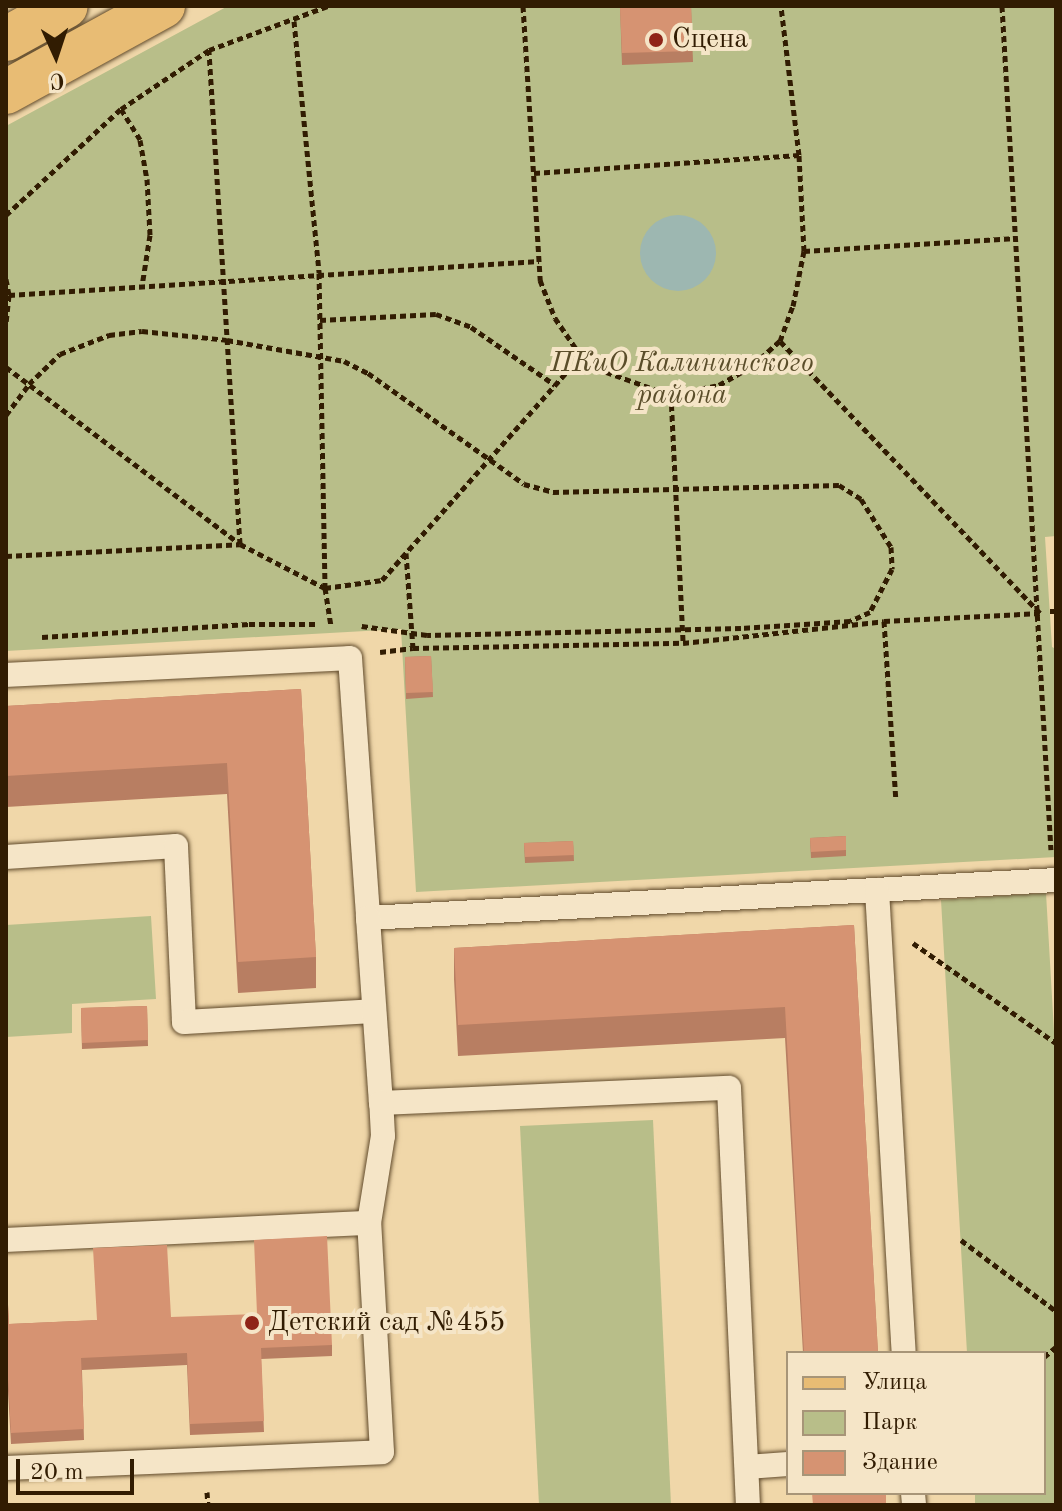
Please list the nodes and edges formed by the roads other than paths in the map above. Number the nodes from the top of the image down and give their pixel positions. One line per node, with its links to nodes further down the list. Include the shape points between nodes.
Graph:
1 (66, 6): 3 (main road)
2 (163, 6): 4 (main road)
3 (6, 39)
4 (6, 92)
5 (6, 675): 9 (lane, via 341,659)
6 (6, 857): 10 (lane, via 176,846 184,1022)
7 (1055, 880): 8 (lane)
8 (877, 890): 9 (lane); 14 (lane)
9 (368, 918): 10 (lane)
10 (374, 1011): 11 (lane)
11 (381, 1103): 12 (lane, via 383,1136); 16 (lane, via 729,1088)
12 (369, 1223): 13 (lane); 17 (lane, via 382,1452)
13 (6, 1240)
14 (904, 1351)
15 (786, 1464): 16 (lane)
16 (747, 1467): 18 (lane)
17 (6, 1468)
18 (748, 1505)

